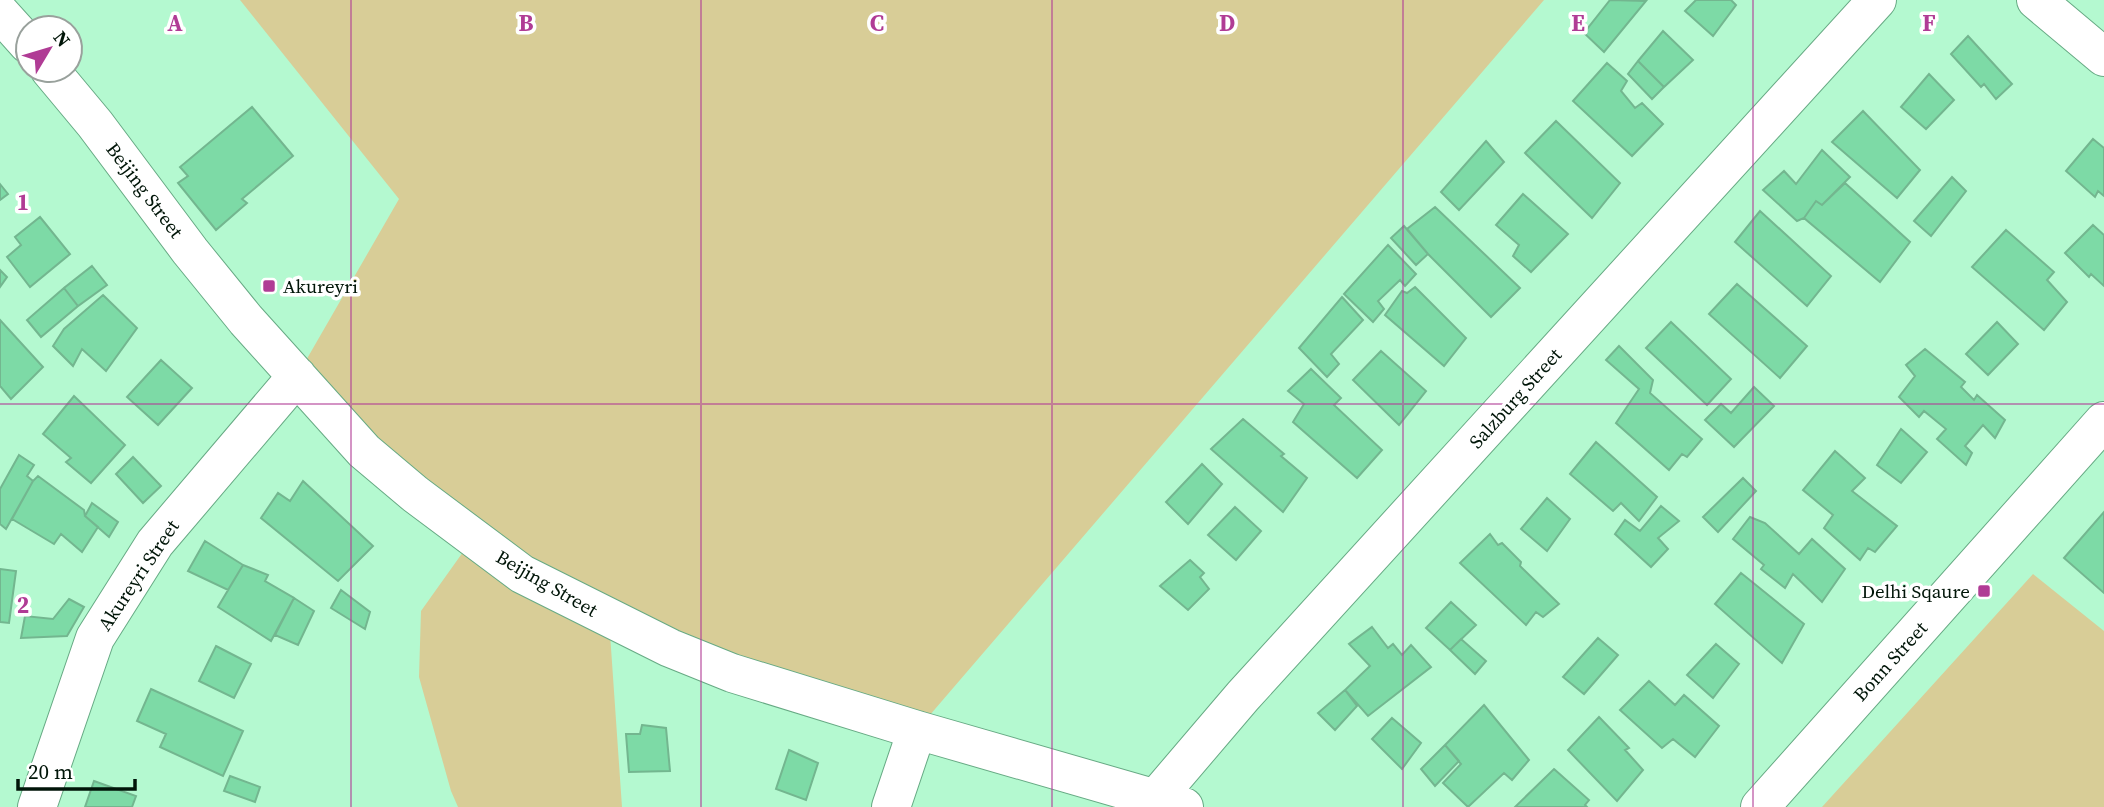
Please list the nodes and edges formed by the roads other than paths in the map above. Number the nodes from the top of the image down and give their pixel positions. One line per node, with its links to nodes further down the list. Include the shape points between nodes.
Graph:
1 (1877, 0): 10 (street, Salzburg Street, via 1253,686)
2 (2036, 0): 5 (street)
3 (0, 13): 4 (street)
4 (14, 28)
5 (2104, 57)
6 (62, 84): 7 (street, Beijing Street, via 190,251)
7 (297, 376): 9 (street, Beijing Street, via 364,451 522,574 657,642 732,673); 11 (street, Akureyri Street, via 155,543 95,638)
8 (2104, 421): 13 (street, Bonn Street)
9 (917, 730): 10 (street, Beijing Street); 12 (street)
10 (1170, 803)
11 (37, 807)
12 (891, 807)
13 (1760, 807)

